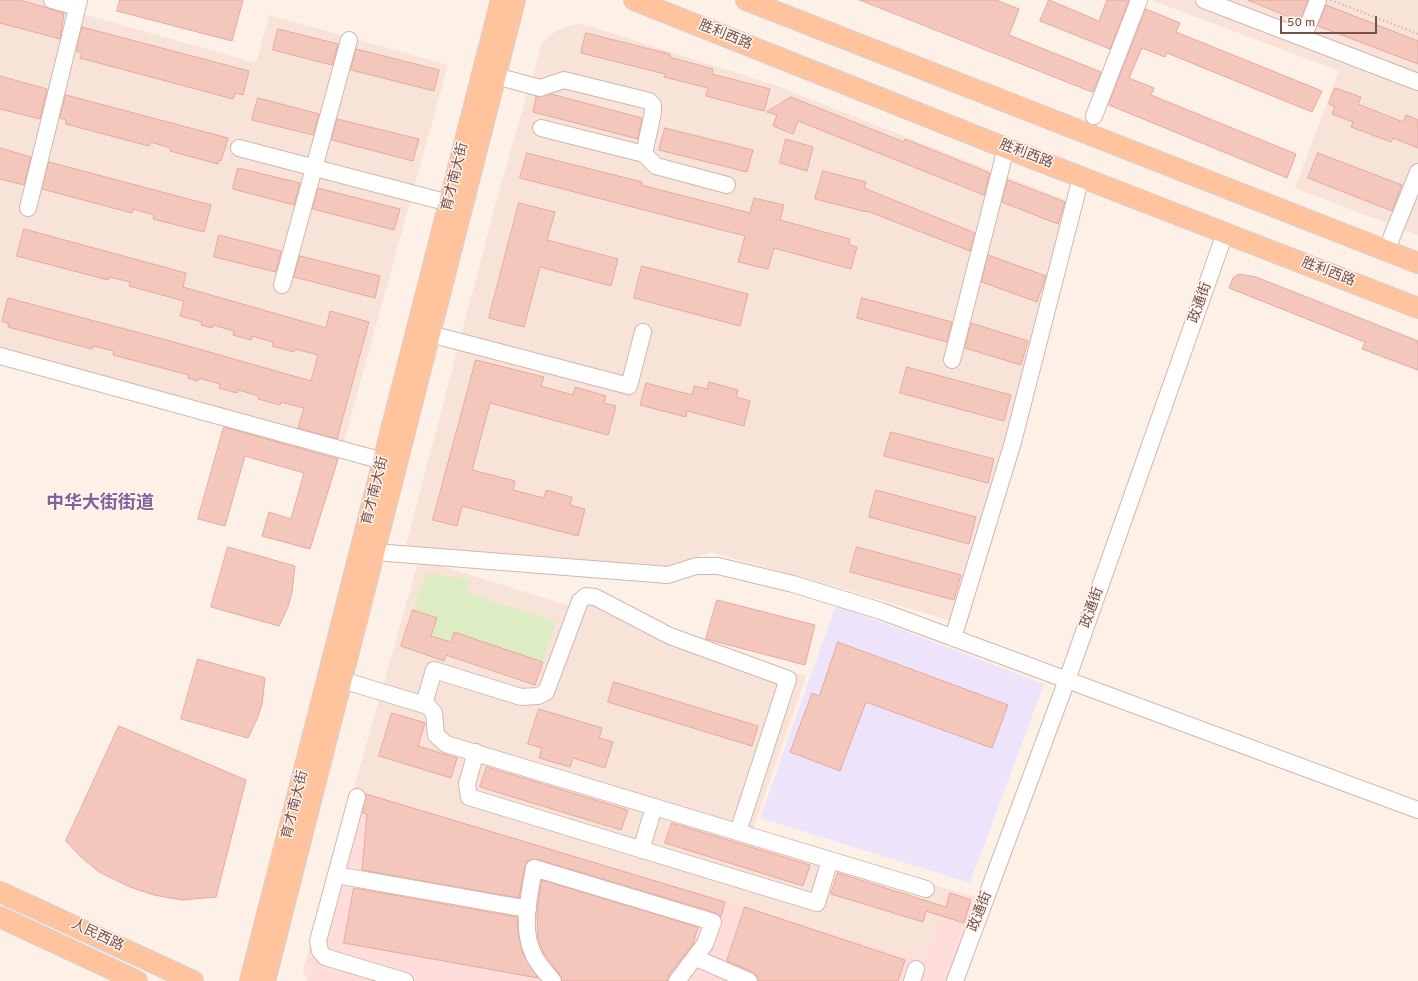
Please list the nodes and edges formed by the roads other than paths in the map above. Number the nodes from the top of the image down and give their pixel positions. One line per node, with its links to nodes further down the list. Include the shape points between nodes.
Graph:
1 (52, 0): 9 (street)
2 (501, 0): 23 (main road, 育才南大街)
3 (515, 0): 12 (main road, 育才南大街)
4 (634, 0): 17 (main road, 胜利西路)
5 (746, 0): 26 (main road)
6 (1139, 0): 14 (street)
7 (1204, 0): 10 (street)
8 (1318, 0): 10 (street)
9 (78, 3): 24 (street)
10 (1303, 38): 13 (street)
11 (349, 40): 19 (street)
12 (496, 76): 18 (street, via 540,88 564,80 649,101 653,105 653,112); 31 (main road, 育才南大街)
13 (1418, 82)
14 (1094, 116)
15 (541, 128): 18 (street)
16 (239, 148): 19 (street)
17 (1006, 148): 21 (main road, 胜利西路); 33 (street)
18 (644, 154): 22 (street, via 656,166)
19 (314, 167): 23 (street); 28 (street)
20 (1418, 172): 26 (street)
21 (1081, 177): 25 (main road, 胜利西路); 36 (street, via 1013,442)
22 (727, 185)
23 (449, 203): 34 (main road, 育才南大街)
24 (28, 208)
25 (1225, 233): 29 (main road, 胜利西路); 38 (street, 政通街)
26 (1386, 251): 27 (main road)
27 (1418, 263)
28 (282, 285)
29 (1418, 308)
30 (644, 332): 31 (street, via 629,386)
31 (430, 334): 35 (main road, 育才南大街)
32 (0, 356): 34 (street)
33 (952, 360)
34 (384, 461): 55 (main road, 育才南大街)
35 (375, 552): 36 (street, via 668,575 696,566 718,566 800,586 881,611); 37 (main road, 育才南大街)
36 (954, 638): 38 (street)
37 (342, 680): 39 (street); 56 (main road, 育才南大街)
38 (1067, 680): 43 (street); 61 (street, 政通街)
39 (424, 704): 40 (street, via 434,713 436,735 446,744); 44 (street, via 434,670 521,697 538,696 546,692 580,601 586,596 595,598 670,636 788,679)
40 (476, 752): 42 (street); 45 (street, via 467,784 469,797)
41 (357, 797): 47 (street)
42 (654, 807): 44 (street); 45 (street)
43 (1418, 810)
44 (738, 832): 46 (street)
45 (641, 850): 46 (street, via 817,903)
46 (830, 860): 48 (street)
47 (336, 875): 50 (street); 57 (street, via 318,941 320,951 325,957)
48 (926, 889)
49 (0, 892): 54 (main road, 人民西路)
50 (528, 909): 52 (street, via 534,868 713,922 705,944); 58 (street, via 528,935 532,951)
51 (0, 917): 53 (main road, 人民西路)
52 (696, 958): 59 (street); 60 (street)
53 (137, 981)
54 (193, 981)
55 (250, 981)
56 (265, 981)
57 (405, 981)
58 (553, 981)
59 (677, 981)
60 (748, 981)
61 (955, 981)

